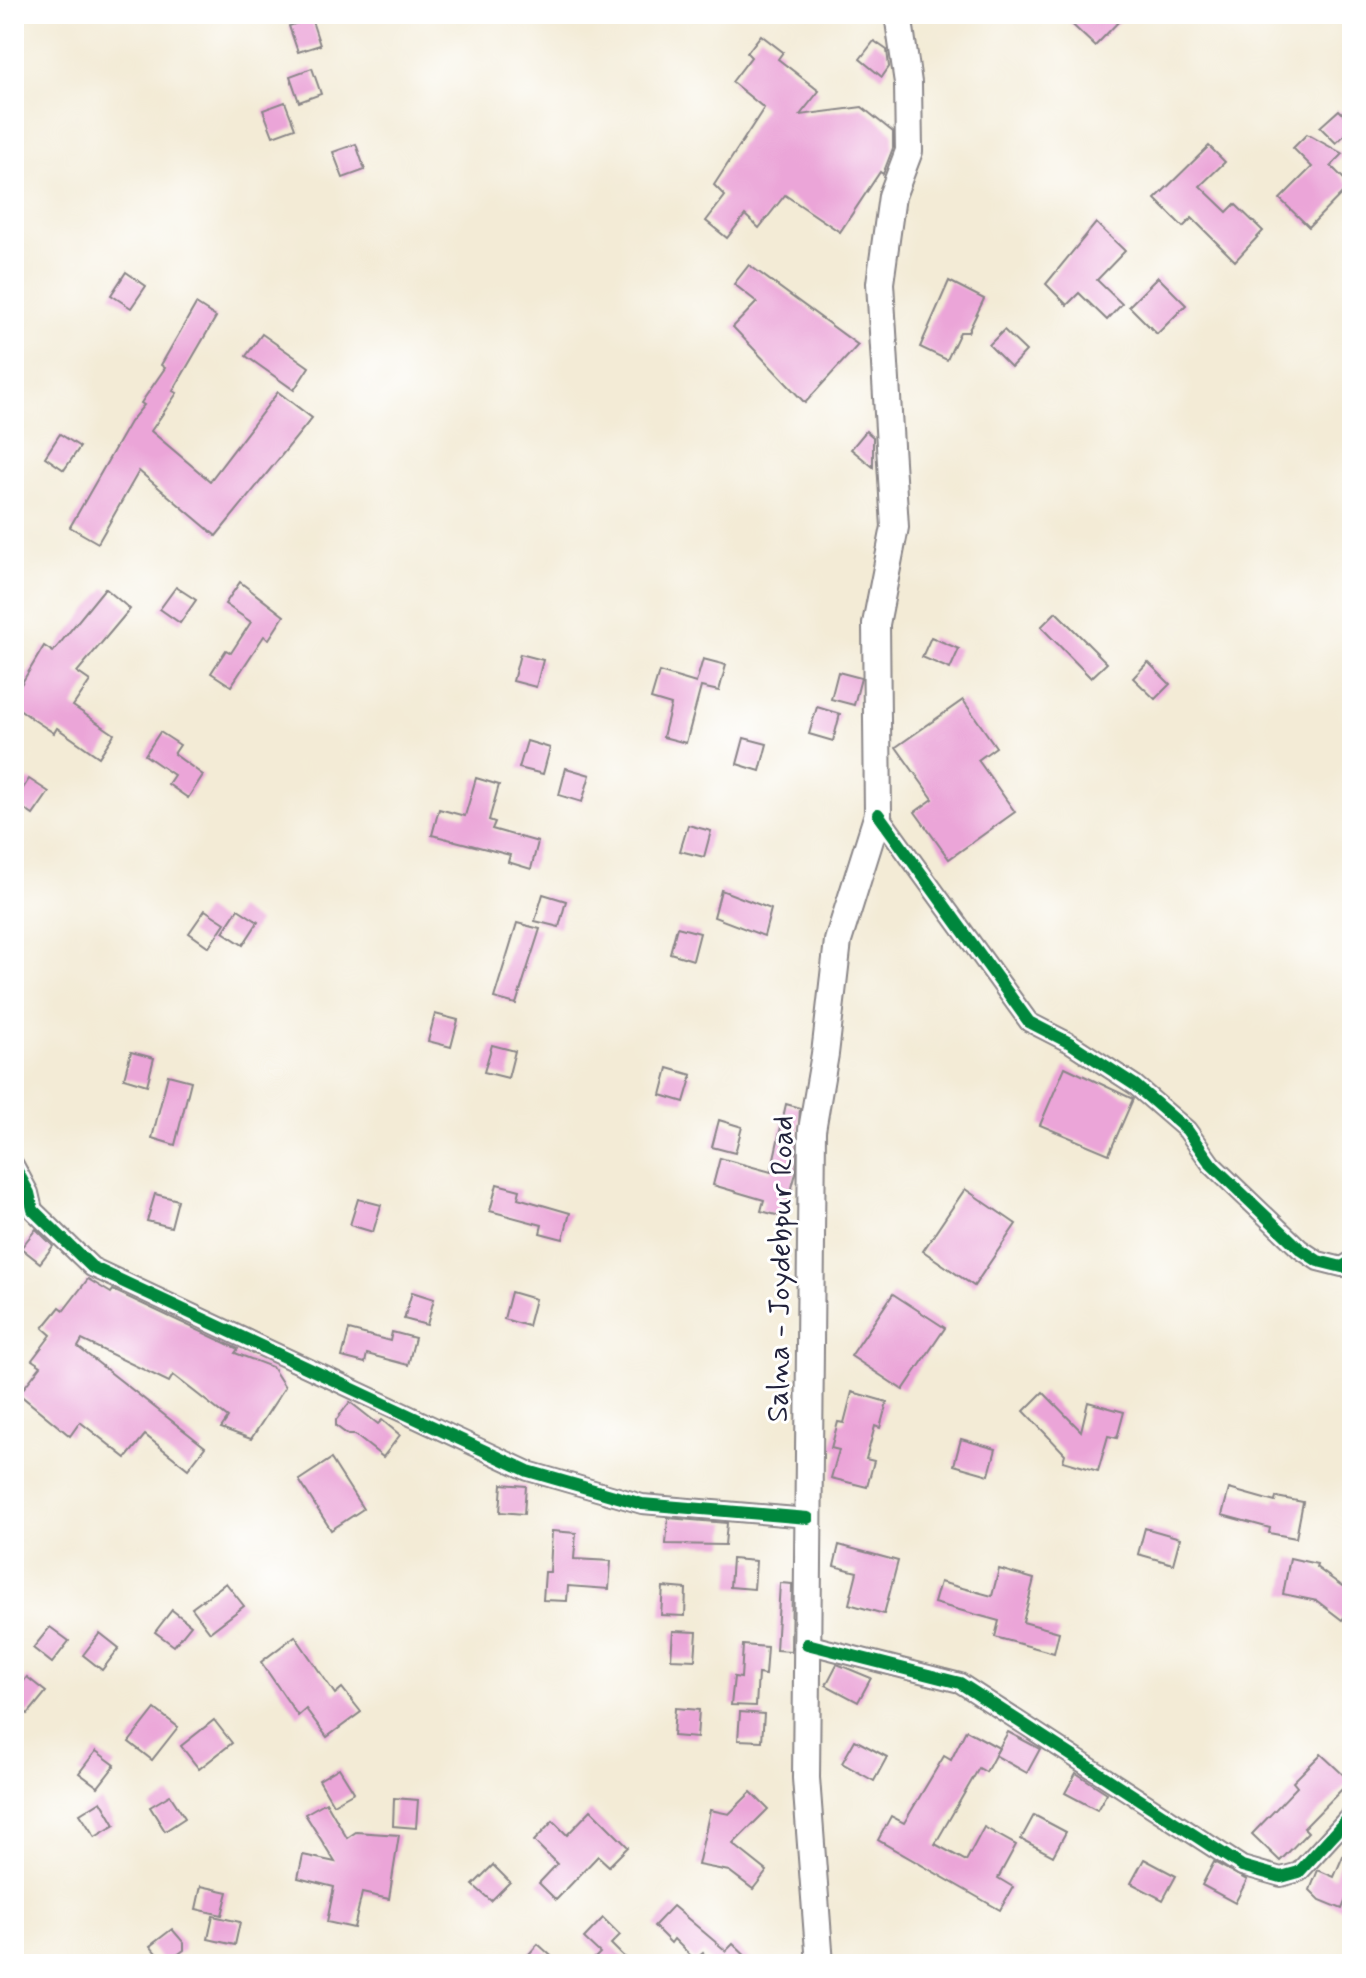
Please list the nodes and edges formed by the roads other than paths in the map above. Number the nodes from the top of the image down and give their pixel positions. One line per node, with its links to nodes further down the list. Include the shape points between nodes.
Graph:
1 (898, 14): 2 (main road, Salna - Joydebpur Road, via 908,83 909,151 892,196 880,283 895,527 876,624)
2 (878, 814): 4 (street, via 1029,1022 1135,1085 1187,1130 1211,1164 1300,1249 1342,1267); 5 (main road, Salna - Joydebpur Road, via 838,941 812,1130)
3 (14, 1165): 5 (street, via 33,1210 92,1267 528,1471 642,1504)
4 (1352, 1261)
5 (808, 1518): 6 (main road, Salna - Joydebpur Road)
6 (807, 1644): 7 (street, via 960,1683 1242,1866 1281,1877 1299,1872); 8 (main road, Salna - Joydebpur Road, via 806,1778)
7 (1352, 1814)
8 (820, 1964)

